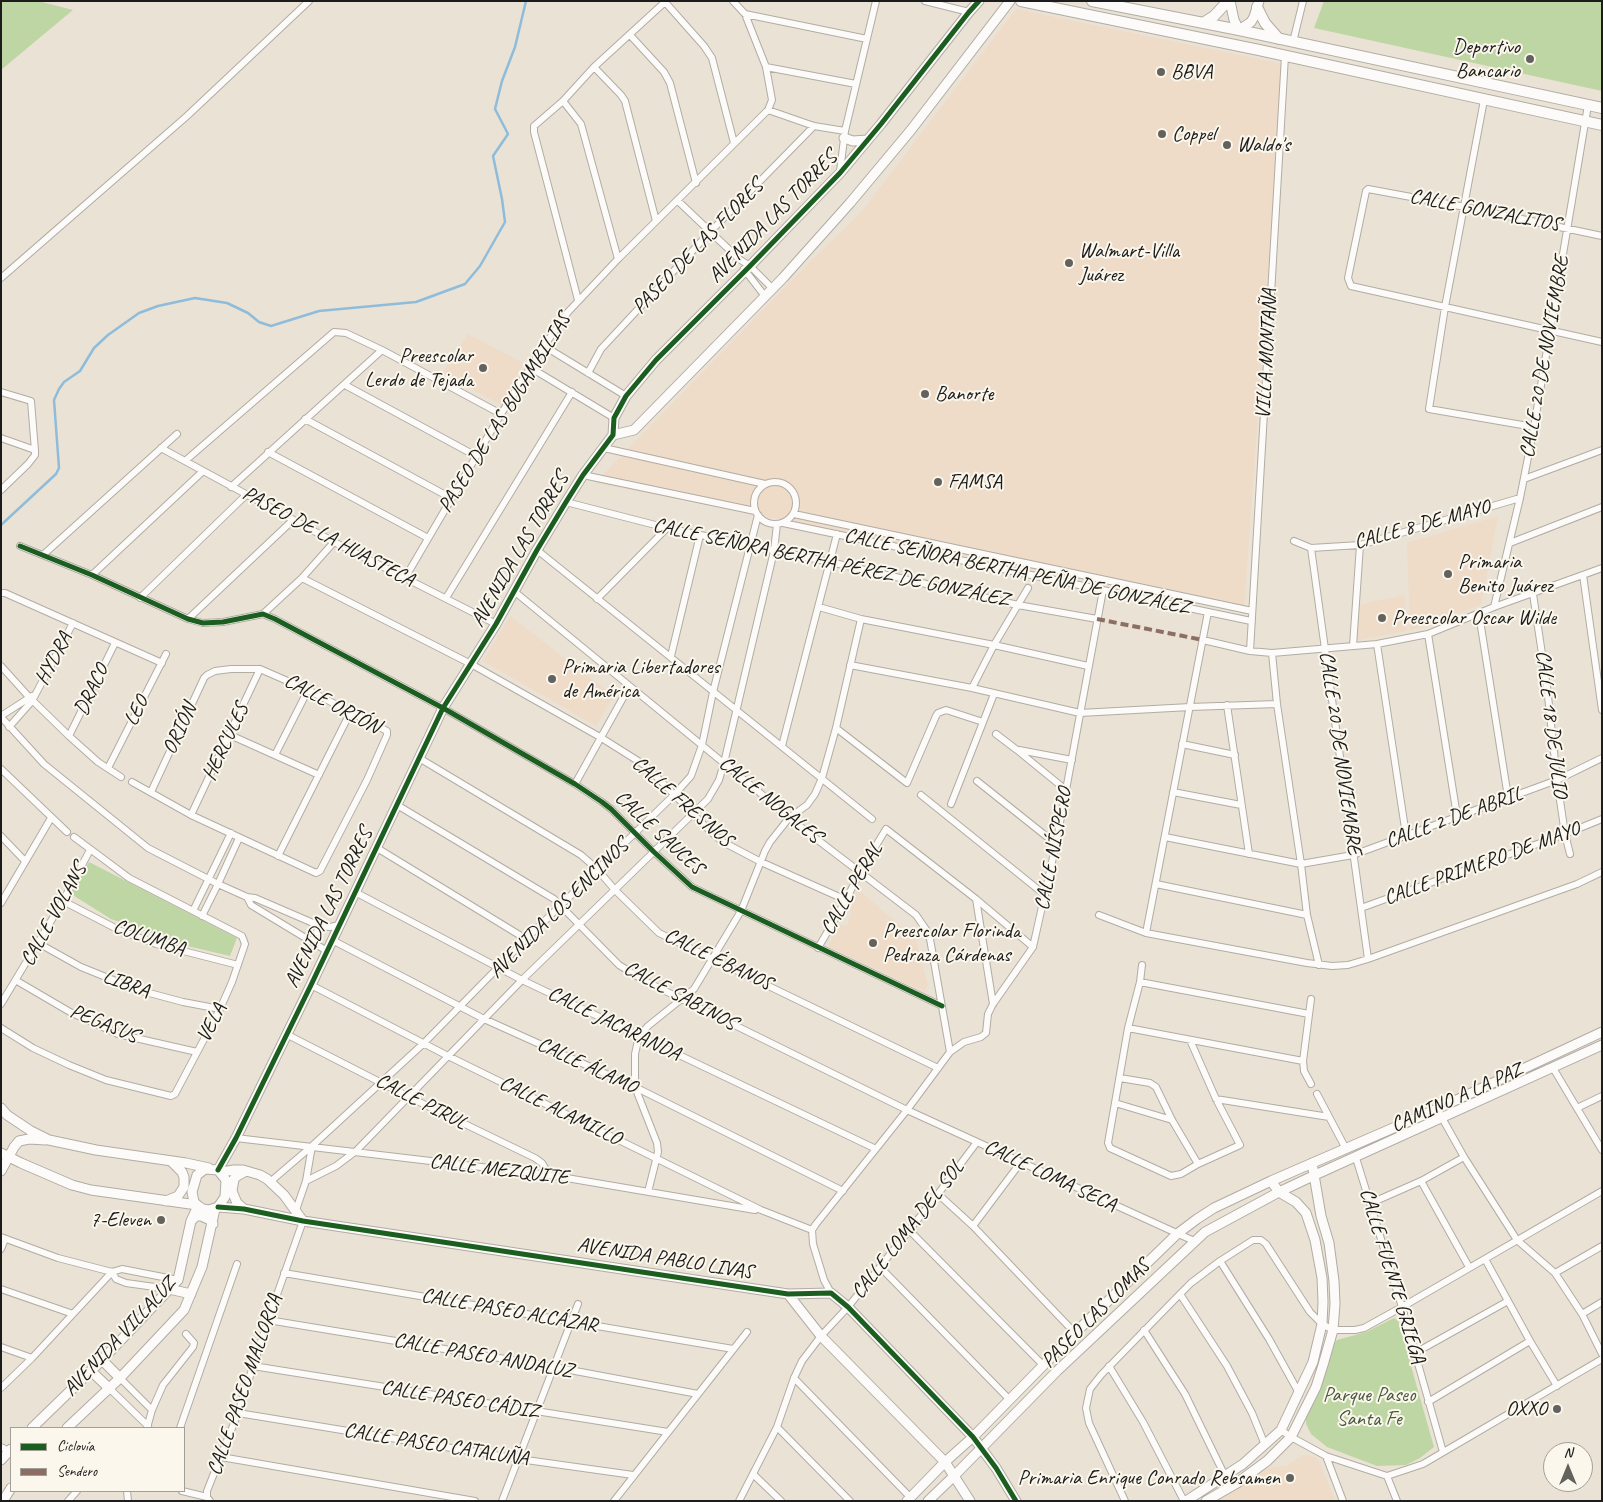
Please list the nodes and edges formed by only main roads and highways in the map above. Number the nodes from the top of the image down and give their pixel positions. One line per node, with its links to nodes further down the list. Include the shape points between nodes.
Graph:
1 (1021, 1): 8 (main road)
2 (1092, 1): 5 (main road)
3 (1229, 1): 5 (main road)
4 (1258, 4): 7 (main road, via 1265,23)
5 (1203, 23): 6 (main road)
6 (1239, 30): 7 (main road); 8 (main road); 9 (main road)
7 (1279, 39): 10 (main road)
8 (1208, 40): 9 (main road)
9 (1259, 50): 11 (main road)
10 (1602, 108)
11 (1602, 125)

